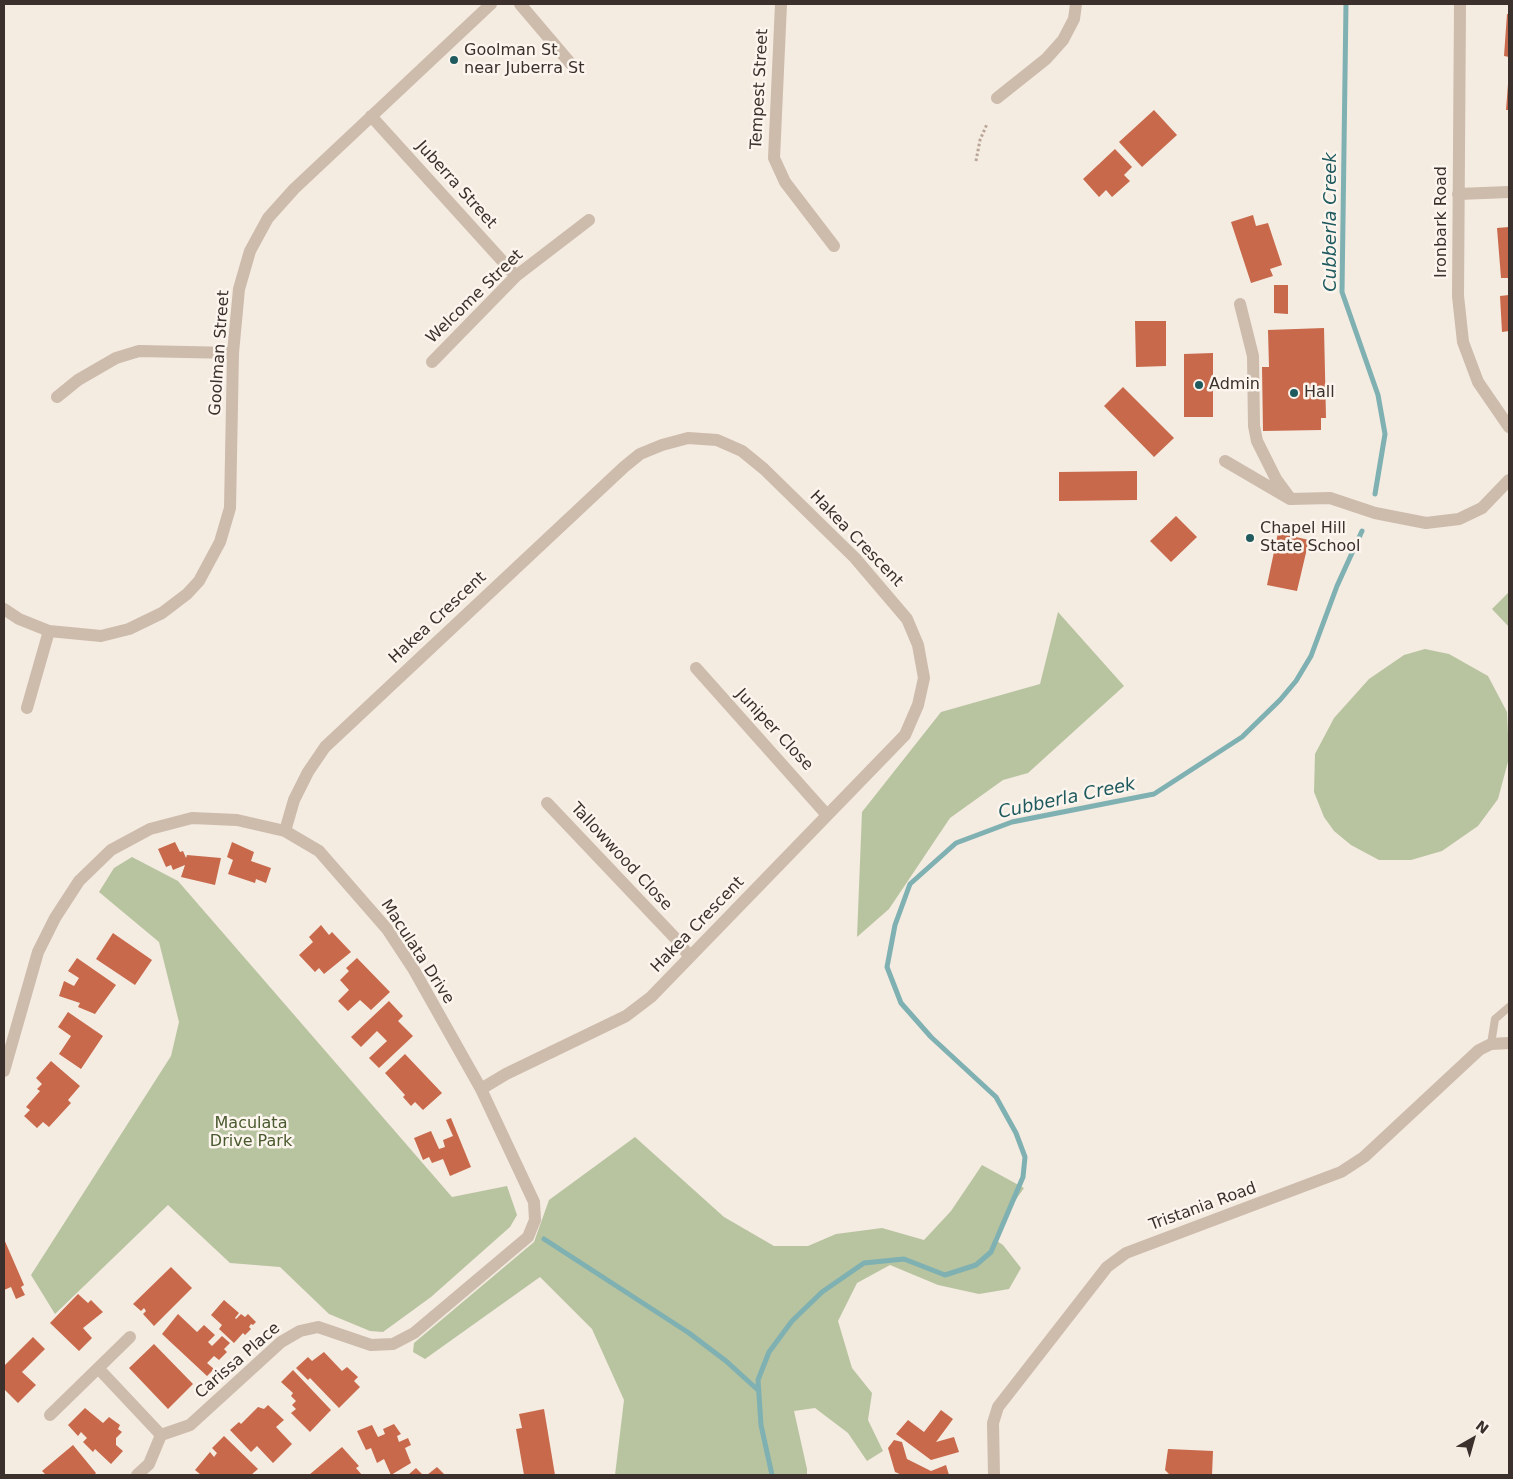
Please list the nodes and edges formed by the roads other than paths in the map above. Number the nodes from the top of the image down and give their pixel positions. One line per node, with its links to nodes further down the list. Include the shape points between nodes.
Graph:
1 (492, 4): 8 (street, Goolman Street)
2 (520, 4): 6 (street)
3 (781, 4): 12 (street, Tempest Street, via 774,158 785,182)
4 (1076, 4): 7 (street, via 1074,19 1063,40 1046,59)
5 (1460, 4): 10 (street, Ironbark Road)
6 (571, 64)
7 (997, 98)
8 (371, 116): 13 (street, Juberra Street); 15 (street, Goolman Street, via 268,218 250,251 239,289)
9 (1509, 192): 10 (street)
10 (1458, 194): 18 (street, Ironbark Road, via 1458,296 1463,342 1478,382)
11 (589, 220): 13 (street, Welcome Street)
12 (834, 246)
13 (516, 276): 16 (street, Welcome Street)
14 (1240, 304): 21 (street, via 1253,356 1257,441)
15 (233, 353): 17 (street, via 140,351 116,358 78,380); 23 (street, Goolman Street, via 230,508 220,542 199,581 162,613 128,629 101,636)
16 (432, 362)
17 (57, 397)
18 (1509, 427)
19 (1224, 462): 21 (street)
20 (1509, 480): 21 (street, via 1482,508 1459,519 1426,522 1375,513 1330,498)
21 (1290, 499)
22 (4, 609): 23 (street, Goolman Street)
23 (49, 631): 25 (street)
24 (696, 668): 27 (street, Juniper Close)
25 (27, 708)
26 (547, 803): 29 (street, Tallowwood Close)
27 (827, 815): 28 (street, Hakea Crescent, via 905,735 918,704 924,678 918,645 908,619 892,599 764,469 742,451 717,440 688,438 640,454 624,467 325,747 294,800); 29 (street, Hakea Crescent)
28 (285, 831): 33 (street, Maculata Drive, via 237,820 192,818 150,829 111,850 79,881 54,918 38,952); 34 (street, Maculata Drive, via 319,850 387,929 414,970)
29 (690, 957): 34 (street, Hakea Crescent, via 651,997 626,1016 506,1074)
30 (1509, 1007): 32 (lane, via 1495,1019)
31 (1509, 1043): 32 (street, Tristania Road)
32 (1491, 1044): 41 (street, Tristania Road, via 1460,1065 1364,1157 1341,1172 1126,1253 1107,1267 998,1407 993,1424)
33 (4, 1071)
34 (480, 1090): 35 (street, Maculata Drive, via 534,1202 535,1220)
35 (528, 1237): 39 (street, Carissa Place, via 414,1333 393,1344 371,1345 318,1327 300,1331 281,1342 190,1425)
36 (130, 1337): 37 (street)
37 (98, 1368): 38 (street); 39 (street)
38 (50, 1415)
39 (161, 1435): 40 (street, via 149,1464)
40 (137, 1475)
41 (994, 1475)

